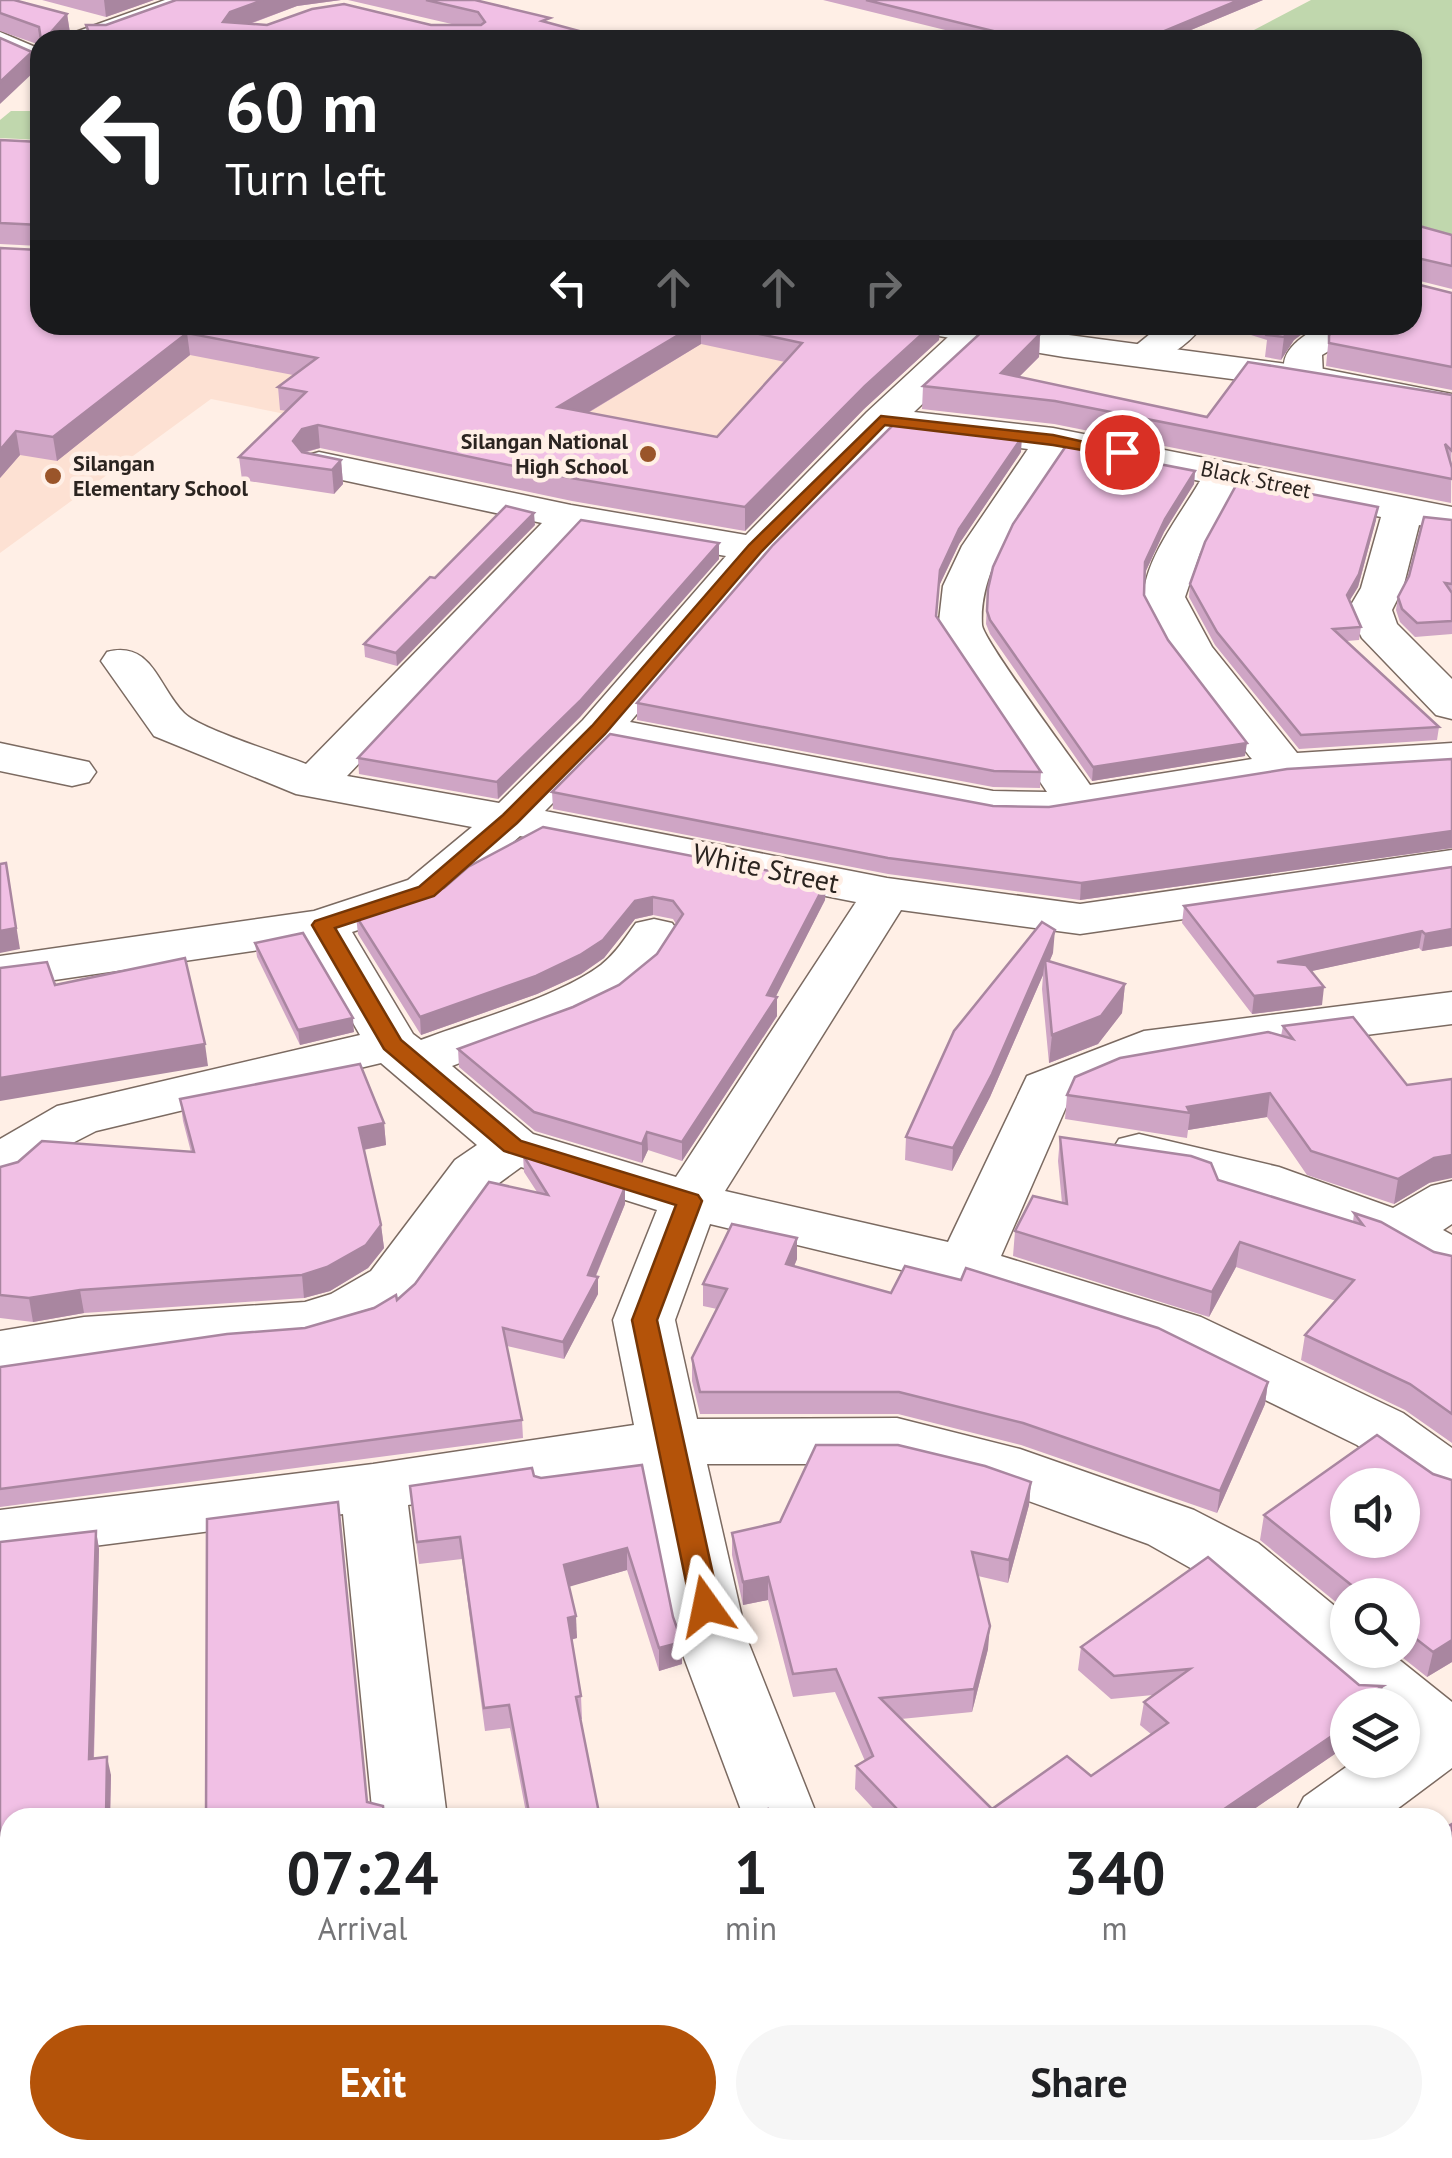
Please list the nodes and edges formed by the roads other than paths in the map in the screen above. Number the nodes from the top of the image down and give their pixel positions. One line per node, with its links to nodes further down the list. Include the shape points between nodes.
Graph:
1 (189, 0): 2 (street)
2 (86, 30)
3 (0, 41): 4 (street)
4 (30, 55)
5 (959, 335): 12 (street)
6 (1009, 335): 9 (street)
7 (1170, 335): 9 (street)
8 (1330, 335): 10 (street, via 1304,351)
9 (1140, 356): 10 (street)
10 (1304, 376): 11 (street)
11 (1452, 406)
12 (881, 420): 13 (street, Black Street); 19 (street)
13 (1053, 440): 15 (street, Black Street); 28 (street, via 983,546 964,586 960,630)
14 (319, 464): 17 (street)
15 (1225, 472): 16 (street, Black Street); 25 (street, via 1164,598 1177,629)
16 (1403, 510): 18 (street, Black Street); 21 (street, via 1370,610 1378,629)
17 (571, 517): 19 (street); 27 (street)
18 (1452, 520)
19 (755, 549): 22 (street)
20 (123, 661): 27 (street, White Street, via 170,726)
21 (1452, 705)
22 (599, 730): 28 (street, via 993,805); 29 (street)
23 (0, 757): 26 (street)
24 (1452, 758): 25 (street)
25 (1284, 768): 28 (street)
26 (72, 772)
27 (312, 784): 29 (street, White Street)
28 (1076, 800)
29 (510, 819): 31 (street, White Street); 32 (street, via 426,891)
30 (1452, 866): 31 (street, White Street, via 1080,920)
31 (887, 892): 41 (street)
32 (322, 925): 34 (street); 36 (street)
33 (654, 934): 36 (street, via 619,976 590,994)
34 (0, 972)
35 (1452, 1008): 37 (street, via 1144,1048 1047,1088)
36 (403, 1053): 38 (street); 39 (street, via 77,1118 33,1141)
37 (1027, 1135): 42 (street, via 1198,1161); 44 (street)
38 (513, 1146): 41 (street); 45 (street, via 475,1172 392,1285 353,1308 307,1322 84,1338)
39 (0, 1169)
40 (1452, 1200): 42 (street)
41 (690, 1201): 44 (street); 46 (street, via 644,1320)
42 (1399, 1230): 43 (street)
43 (1452, 1259)
44 (968, 1266): 47 (street, via 1179,1332 1380,1429)
45 (0, 1352)
46 (671, 1442): 48 (street); 50 (street, via 897,1441 997,1465 1170,1527 1234,1561); 52 (street, via 712,1639)
47 (1452, 1480)
48 (373, 1487): 49 (street); 51 (street)
49 (0, 1534)
50 (1447, 1733): 53 (street)
51 (409, 1808)
52 (777, 1808)
53 (1344, 1808)

